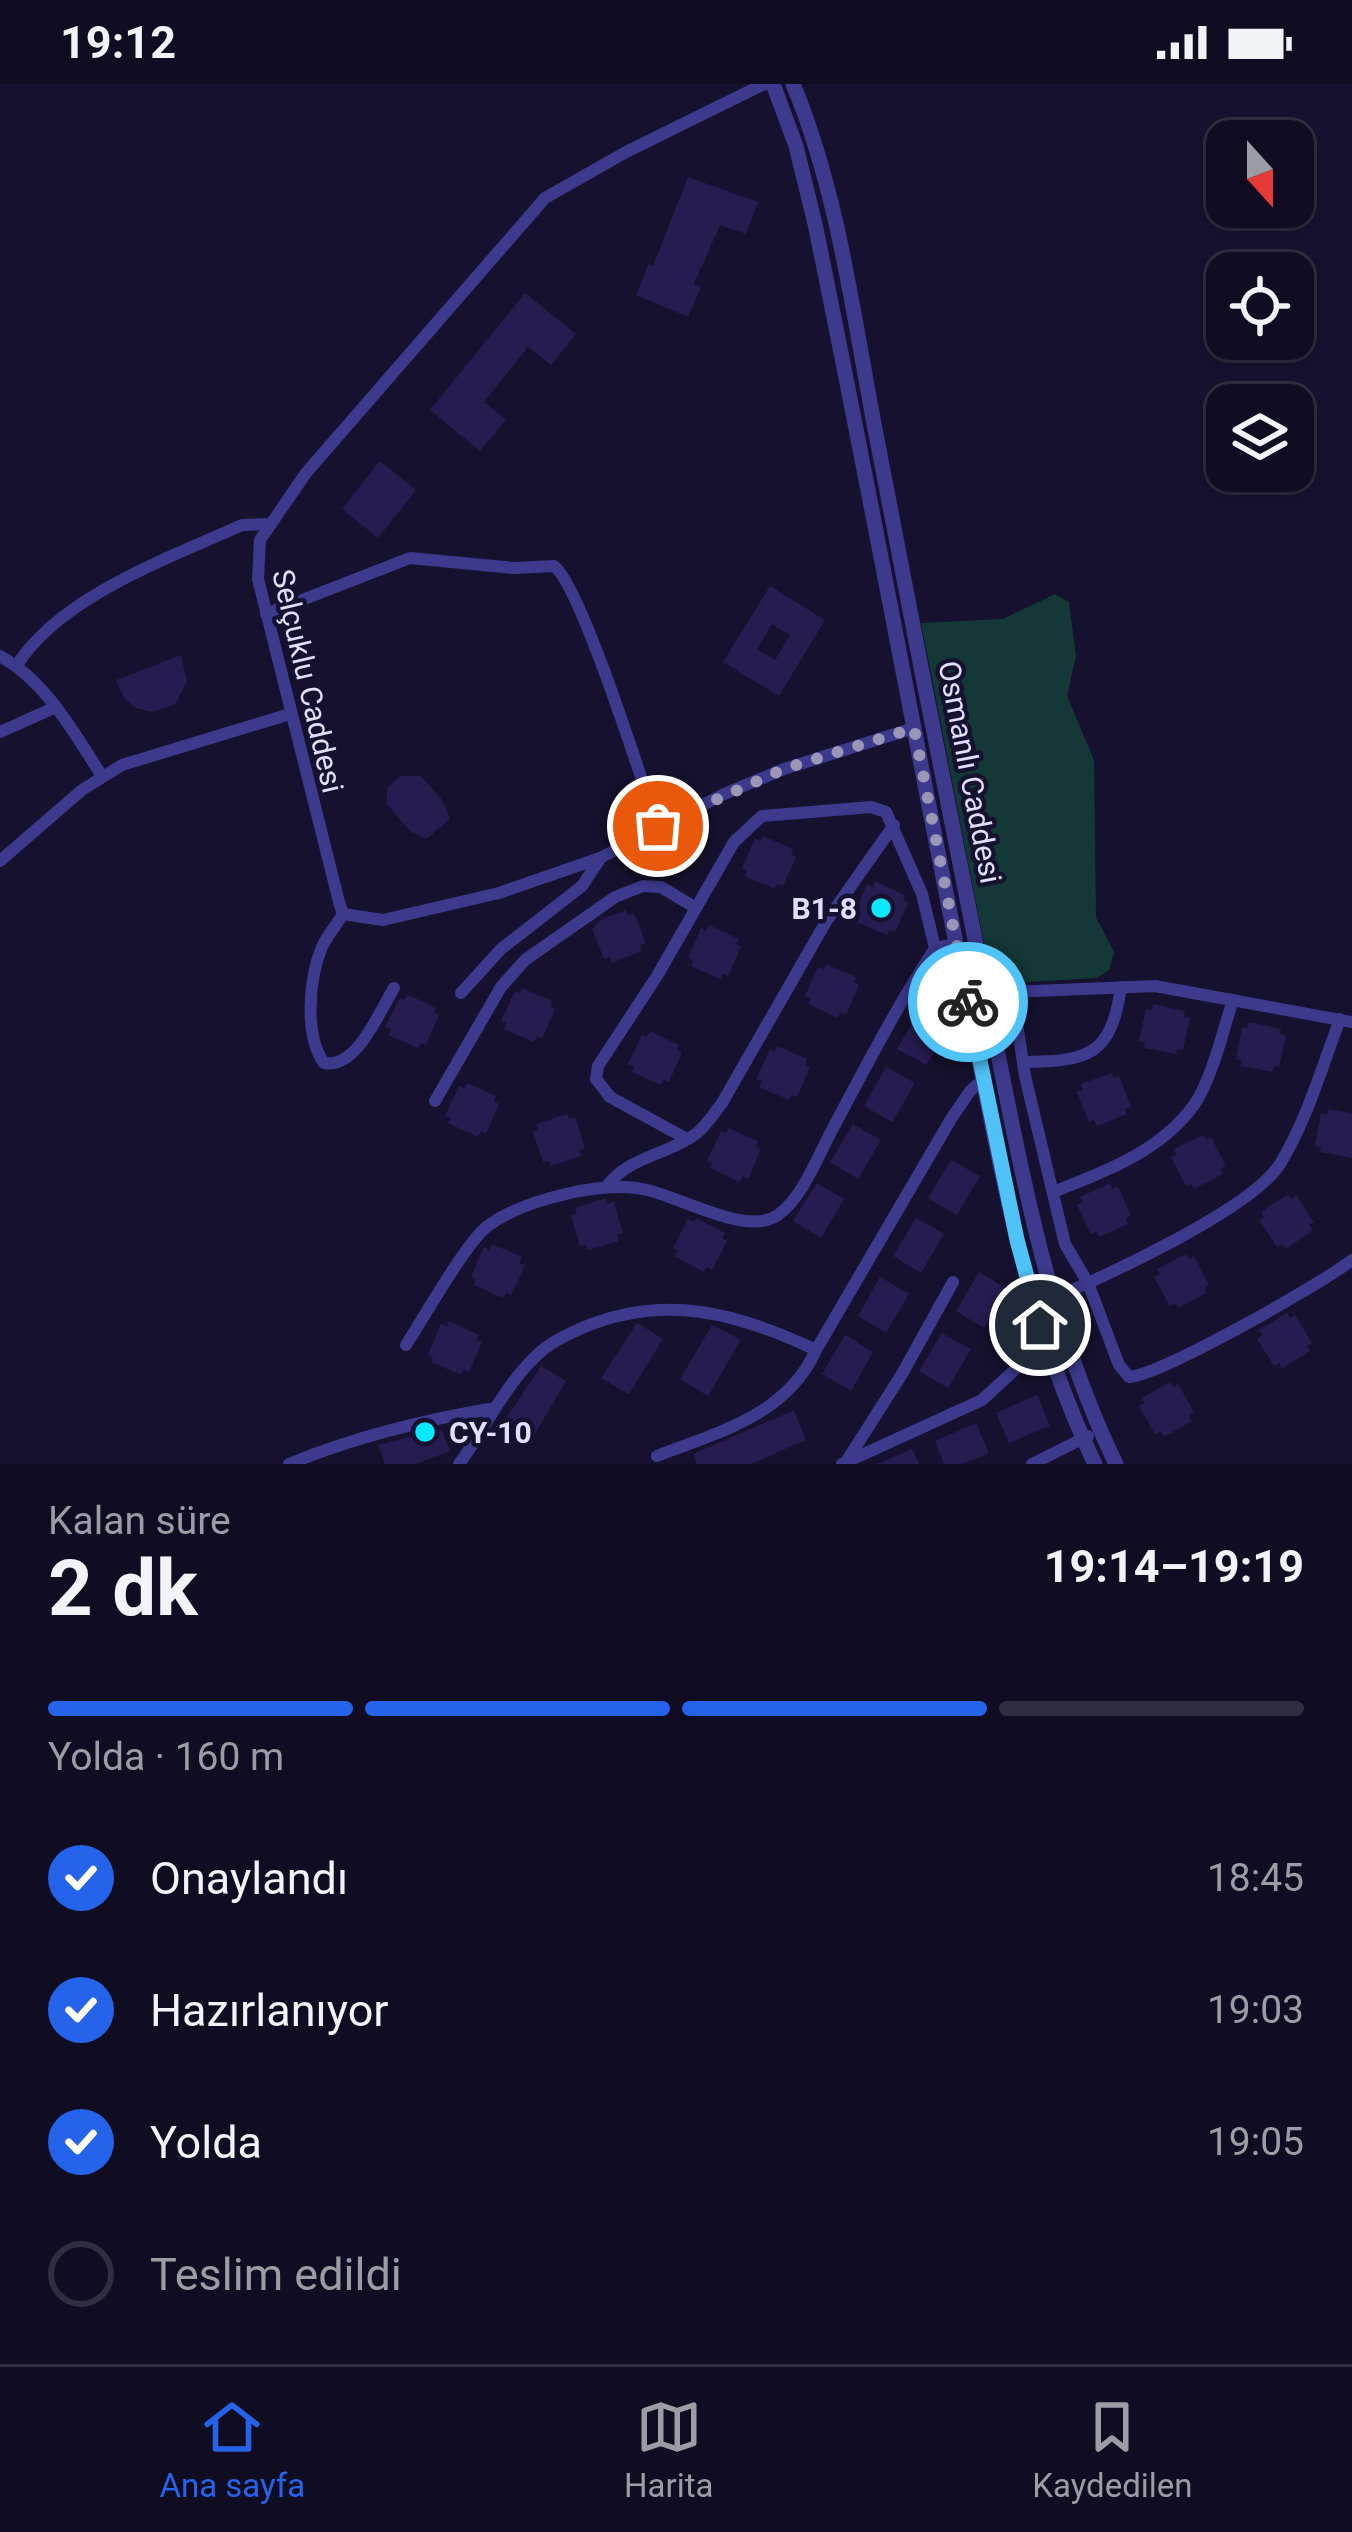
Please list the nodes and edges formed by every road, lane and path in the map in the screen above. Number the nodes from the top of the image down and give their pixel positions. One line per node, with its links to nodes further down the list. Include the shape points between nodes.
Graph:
1 (769, 84): 3 (street, Selçuklu Caddesi, via 545,198); 10 (street, Osmanlı Caddesi, via 805,179)
2 (793, 84): 9 (street, Osmanlı Caddesi, via 824,174)
3 (269, 524): 4 (street, Selçuklu Caddesi, via 256,560); 6 (street, via 242,525 80,603)
4 (266, 614): 8 (street, Selçuklu Caddesi); 14 (street, via 410,558 554,566 564,573)
5 (0, 656): 6 (street)
6 (17, 665): 7 (street)
7 (56, 707): 11 (street); 12 (street)
8 (290, 714): 12 (street); 18 (street, Selçuklu Caddesi)
9 (933, 722): 10 (street); 19 (street, Osmanlı Caddesi)
10 (914, 728): 14 (street, via 784,769); 20 (street, Osmanlı Caddesi)
11 (0, 732)
12 (102, 776): 16 (street)
13 (894, 824): 17 (street, via 871,807 762,816 734,842); 21 (street); 32 (street, via 827,920 722,1103)
14 (658, 826): 15 (street)
15 (600, 858): 18 (street, via 407,916); 25 (street, via 582,886 501,949)
16 (0, 862)
17 (696, 908): 31 (street, via 643,886 525,959); 32 (street, via 596,1079 610,1097)
18 (343, 914): 23 (street, via 321,950 313,996 312,1030 324,1063 351,1056)
19 (975, 940): 20 (street); 26 (street, Osmanlı Caddesi)
20 (956, 944): 21 (street); 30 (street, Osmanlı Caddesi)
21 (935, 948): 33 (street, via 779,1215 760,1222)
22 (1121, 987): 24 (street); 27 (street); 29 (street, via 1116,1023 1089,1053)
23 (394, 988)
24 (1012, 990): 26 (street); 29 (street)
25 (461, 993)
26 (986, 993): 38 (street, Osmanlı Caddesi)
27 (1233, 1000): 28 (street); 34 (street, via 1195,1104 1157,1141)
28 (1346, 1021): 37 (street, via 1278,1168 1241,1200)
29 (1023, 1062): 34 (street)
30 (984, 1079): 39 (street, Osmanlı Caddesi); 41 (street, via 951,1119)
31 (434, 1101)
32 (687, 1139): 33 (street, via 620,1169)
33 (606, 1187): 40 (street, via 542,1201 487,1226)
34 (1053, 1192): 37 (street, via 1065,1244)
35 (1352, 1259): 37 (street, via 1138,1377 1118,1365)
36 (953, 1282): 46 (street)
37 (1088, 1283): 38 (street)
38 (1052, 1300): 43 (street, Osmanlı Caddesi)
39 (1045, 1342): 44 (street, Osmanlı Caddesi); 46 (street, via 982,1400)
40 (406, 1345)
41 (816, 1350): 42 (street, via 686,1308 620,1312 547,1345); 45 (street, via 797,1385 758,1416)
42 (495, 1408): 47 (street, via 354,1438); 48 (street)
43 (1100, 1430): 44 (street); 51 (street, Osmanlı Caddesi)
44 (1083, 1438): 49 (street); 50 (street, Osmanlı Caddesi)
45 (657, 1456)
46 (844, 1463)
47 (290, 1464)
48 (459, 1464)
49 (1032, 1464)
50 (1095, 1464)
51 (1116, 1464)

